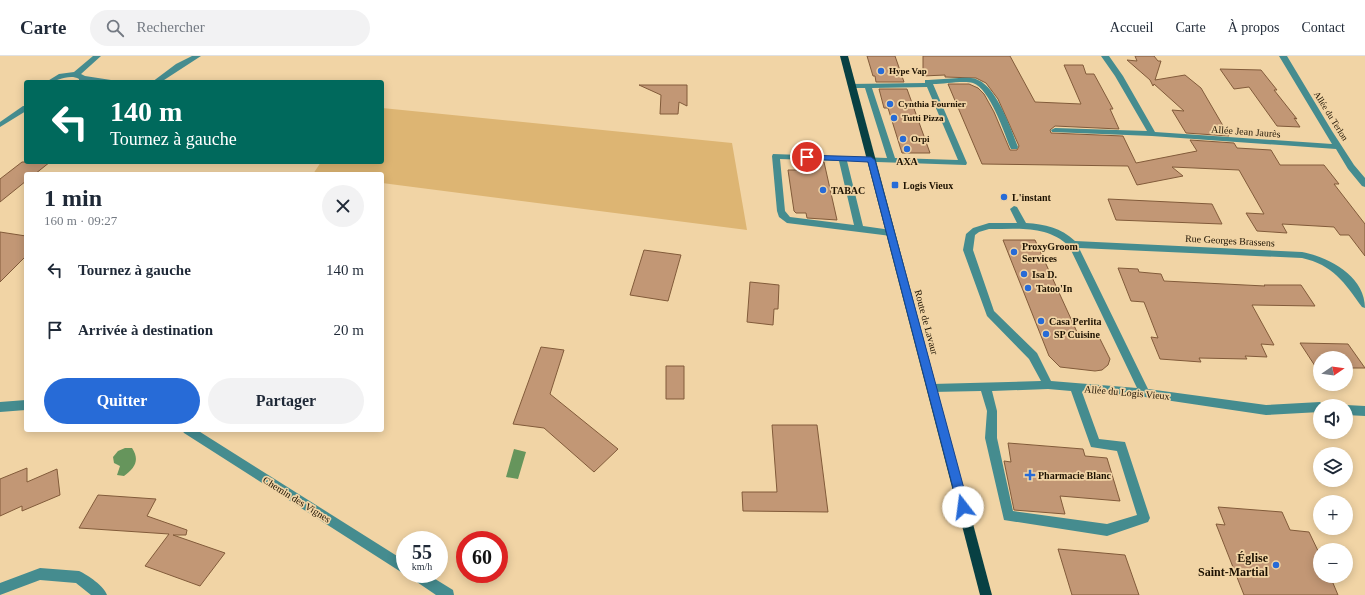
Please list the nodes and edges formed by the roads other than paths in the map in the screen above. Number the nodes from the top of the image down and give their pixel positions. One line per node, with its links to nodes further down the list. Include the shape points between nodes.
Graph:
1 (97, 56): 6 (street)
2 (197, 56): 9 (street)
3 (844, 56): 11 (main road, Route de Lavaur)
4 (1105, 56): 16 (street)
5 (1283, 56): 18 (street, Allée du Terlon)
6 (75, 74): 7 (street); 8 (street)
7 (54, 80)
8 (83, 80)
9 (159, 80)
10 (930, 85): 12 (street); 17 (street, via 928,82 976,81 984,86); 21 (street, via 963,163)
11 (852, 86): 12 (street); 20 (main road, Route de Lavaur)
12 (868, 86): 21 (street)
13 (24, 109): 14 (street)
14 (0, 125)
15 (1055, 130): 16 (street, Allée Jean Jaurès)
16 (1152, 134): 18 (street, Allée Jean Jaurès)
17 (1014, 147)
18 (1338, 147): 22 (street, Allée du Terlon)
19 (842, 158): 20 (street); 25 (street); 25 (street, via 776,156 782,215 790,222)
20 (871, 160): 21 (street); 26 (main road, Route de Lavaur)
21 (892, 161)
22 (1365, 184)
23 (1014, 209): 24 (street)
24 (1024, 227): 27 (street, via 1058,232); 29 (street, via 982,228 971,234 968,250 990,313 1033,356)
25 (859, 229): 26 (street)
26 (891, 233): 31 (main road, Route de Lavaur)
27 (1073, 244): 28 (street, Rue Georges Brassens, via 1312,256 1335,267 1346,277); 33 (street)
28 (1365, 304)
29 (1048, 385): 30 (street, Allée du Logis Vieux); 32 (street, Allée du Logis Vieux)
30 (984, 386): 31 (street, Allée du Logis Vieux); 32 (street, via 992,411 991,438 1008,516 1107,530 1144,518 1121,446 1095,444)
31 (932, 388): 45 (main road, Route de Lavaur)
32 (1075, 388): 33 (street, Allée du Logis Vieux)
33 (1144, 393): 36 (street, Allée du Logis Vieux, via 1266,410)
34 (24, 405): 35 (street)
35 (0, 407)
36 (1313, 407)
37 (1353, 410): 38 (street)
38 (1365, 411)
39 (191, 432): 40 (street, Chemin des Vignes)
40 (396, 562)
41 (429, 583): 44 (street)
42 (0, 589): 43 (street, via 40,574 79,577)
43 (101, 595)
44 (448, 595)
45 (986, 595)

